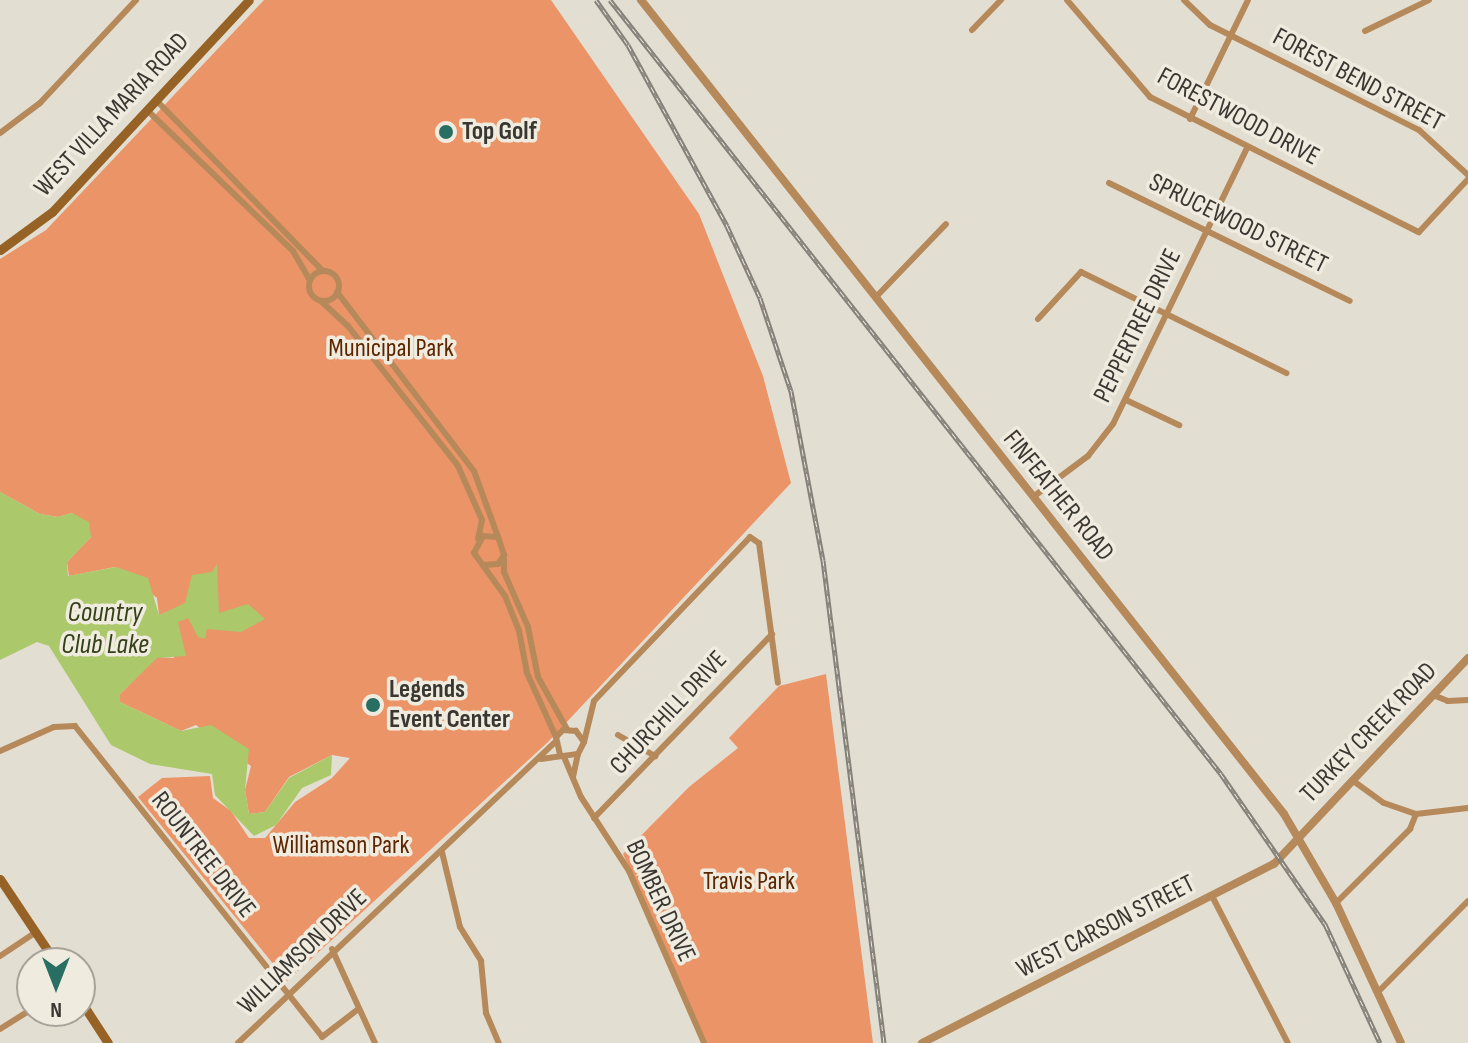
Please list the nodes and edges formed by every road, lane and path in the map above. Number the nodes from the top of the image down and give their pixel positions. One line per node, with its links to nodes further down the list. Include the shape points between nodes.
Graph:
1 (136, 0): 15 (street, via 40,103)
2 (249, 0): 12 (main road, WEST VILLA MARIA ROAD)
3 (641, 0): 26 (street, FINFEATHER ROAD)
4 (1001, 0): 9 (street)
5 (1067, 0): 14 (street, FORESTWOOD DRIVE, via 1136,84)
6 (1184, 0): 11 (street, FOREST BEND STREET, via 1199,18)
7 (1248, 0): 11 (street)
8 (1429, 0): 10 (street)
9 (972, 30)
10 (1365, 31)
11 (1229, 35): 14 (street); 17 (street, FOREST BEND STREET, via 1419,130)
12 (156, 100): 13 (main road, WEST VILLA MARIA ROAD); 23 (street)
13 (147, 110): 22 (main road, WEST VILLA MARIA ROAD, via 39,225); 24 (street, via 293,251)
14 (1190, 119): 16 (street, FORESTWOOD DRIVE)
15 (0, 133)
16 (1247, 148): 20 (street, PEPPERTREE DRIVE); 21 (street, FORESTWOOD DRIVE)
17 (1468, 177): 21 (street, FOREST BEND STREET)
18 (1109, 183): 20 (street, SPRUCEWOOD STREET)
19 (946, 224): 26 (street)
20 (1206, 230): 28 (street, SPRUCEWOOD STREET); 29 (street, PEPPERTREE DRIVE)
21 (1419, 232)
22 (0, 250)
23 (323, 271): 24 (street); 25 (street, via 336,278)
24 (310, 281): 27 (street, via 312,295)
25 (337, 292): 27 (street); 35 (street, via 474,471)
26 (876, 297): 34 (street, FINFEATHER ROAD)
27 (321, 301): 36 (street, via 348,326 458,466 482,520)
28 (1350, 301)
29 (1165, 315): 30 (street, via 1081,272); 31 (street); 32 (street, PEPPERTREE DRIVE)
30 (1038, 319)
31 (1286, 373)
32 (1126, 400): 33 (street); 34 (street, PEPPERTREE DRIVE, via 1088,456)
33 (1179, 425)
34 (1033, 497): 59 (street, FINFEATHER ROAD)
35 (498, 537): 36 (street); 37 (street)
36 (478, 539): 38 (street, via 474,553)
37 (504, 555): 38 (street, via 493,566); 45 (street, via 504,572 528,627 538,677)
38 (483, 565): 47 (street, BOMBER DRIVE, via 513,616 527,673)
39 (772, 634): 41 (street); 44 (street, via 756,537 745,540 594,701); 52 (street, CHURCHILL DRIVE)
40 (1468, 658): 42 (street, TURKEY CREEK ROAD)
41 (778, 683)
42 (1433, 695): 43 (street); 54 (street, TURKEY CREEK ROAD)
43 (1468, 700)
44 (587, 715): 45 (street); 48 (street)
45 (570, 729): 47 (street, WILLIAMSON DRIVE); 48 (street)
46 (618, 735): 52 (street)
47 (555, 739): 51 (street, BOMBER DRIVE); 53 (street, WILLIAMSON DRIVE)
48 (584, 742): 50 (street)
49 (0, 751): 69 (street, ROUNTREE DRIVE, via 54,727 75,726 222,914)
50 (578, 754): 51 (street, WILLIAMSON DRIVE); 55 (street)
51 (562, 756): 53 (street, WILLIAMSON DRIVE); 55 (street, BOMBER DRIVE)
52 (655, 756): 58 (street, CHURCHILL DRIVE)
53 (538, 760): 60 (street, WILLIAMSON DRIVE)
54 (1352, 780): 57 (street, via 1384,803); 59 (street, TURKEY CREEK ROAD)
55 (573, 781): 58 (street, BOMBER DRIVE)
56 (1468, 808): 57 (street)
57 (1416, 814): 64 (street, via 1410,829)
58 (594, 818): 77 (street, BOMBER DRIVE, via 629,871)
59 (1298, 835): 62 (street, WEST CARSON STREET, via 1282,858); 64 (street, FINFEATHER ROAD)
60 (442, 852): 67 (street, WILLIAMSON DRIVE); 76 (street, via 460,927 481,961 486,1013)
61 (0, 879): 65 (main road)
62 (1212, 896): 78 (street, WEST CARSON STREET); 79 (street)
63 (1468, 901): 70 (street)
64 (1336, 903): 70 (street, FINFEATHER ROAD)
65 (36, 932): 66 (main road); 68 (street)
66 (46, 947)
67 (332, 949): 69 (street, WILLIAMSON DRIVE); 71 (street)
68 (0, 956)
69 (288, 989): 71 (street, ROUNTREE DRIVE, via 322,1037); 74 (street, WILLIAMSON DRIVE)
70 (1380, 990): 80 (street, FINFEATHER ROAD)
71 (357, 1010): 75 (street)
72 (96, 1025): 73 (main road)
73 (108, 1043)
74 (238, 1043)
75 (375, 1043)
76 (499, 1043)
77 (704, 1043)
78 (922, 1043)
79 (1288, 1043)
80 (1401, 1043)

